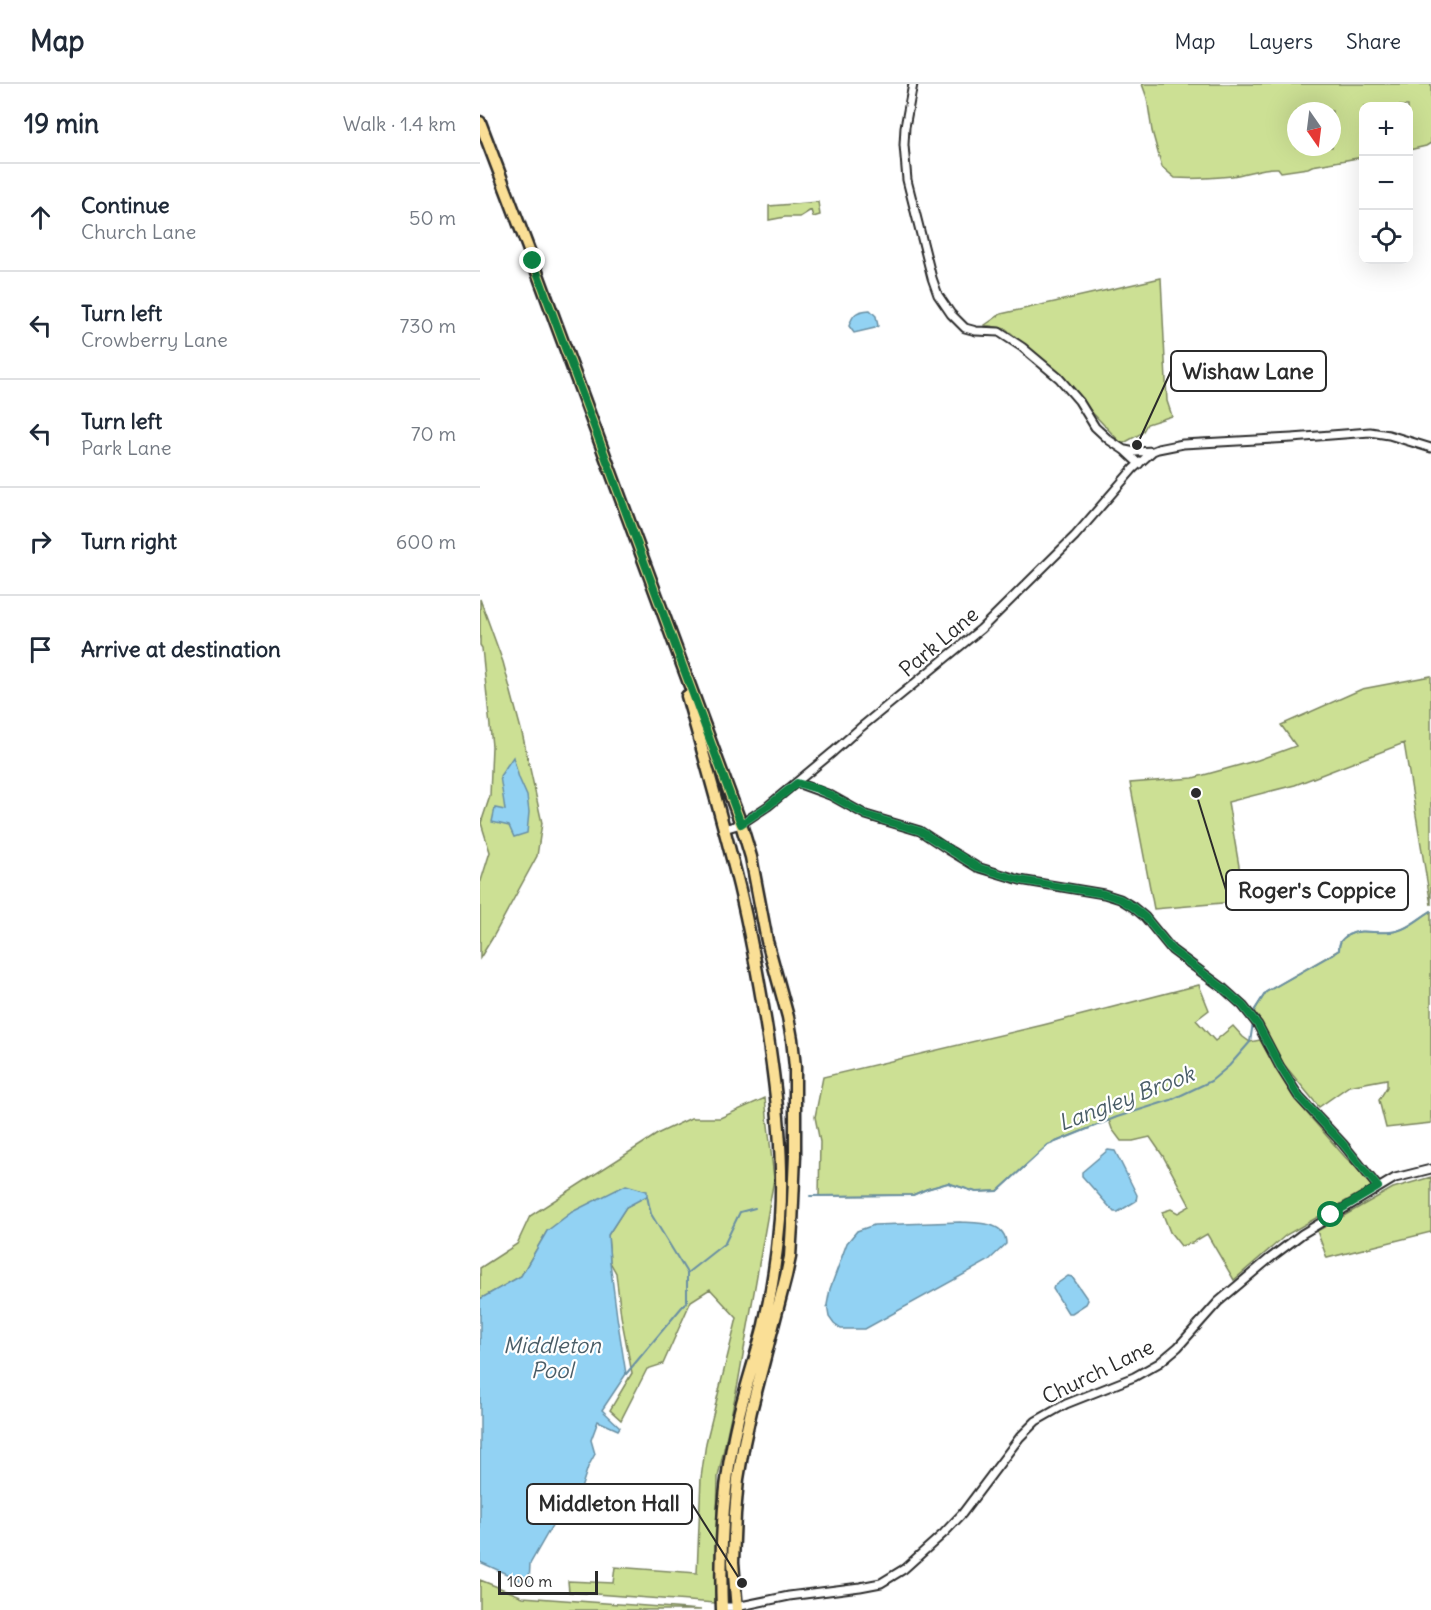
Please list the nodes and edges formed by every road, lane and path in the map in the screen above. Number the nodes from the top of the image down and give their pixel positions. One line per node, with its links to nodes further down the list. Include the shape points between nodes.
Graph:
1 (913, 84): 4 (street, via 904,127 907,180 938,295 965,328 999,332 1022,347 1059,378 1079,400 1095,427)
2 (480, 123): 7 (main road)
3 (1431, 448): 5 (street, via 1370,432 1183,444)
4 (1124, 450): 5 (street); 6 (street)
5 (1153, 452): 6 (street, Park Lane)
6 (1138, 464): 8 (street, Park Lane, via 1075,536 981,629)
7 (669, 630): 9 (main road); 10 (main road)
8 (797, 783): 9 (street, Park Lane); 12 (street, via 866,815 920,831 977,867 1020,880 1104,894 1133,907 1172,950 1243,1006 1299,1097)
9 (741, 824): 10 (street, Park Lane); 14 (main road, via 792,1040 795,1155 788,1266 738,1479 733,1562)
10 (724, 829): 13 (main road, via 764,1011 776,1103 780,1216 771,1292 726,1479)
11 (1431, 1169): 12 (street, Church Lane, via 1395,1178)
12 (1378, 1187): 14 (street, Church Lane, via 1269,1258 1218,1302 1159,1363 1036,1421 962,1514 904,1569 881,1583 789,1596)
13 (722, 1608): 14 (street, Church Lane)
14 (736, 1609)

